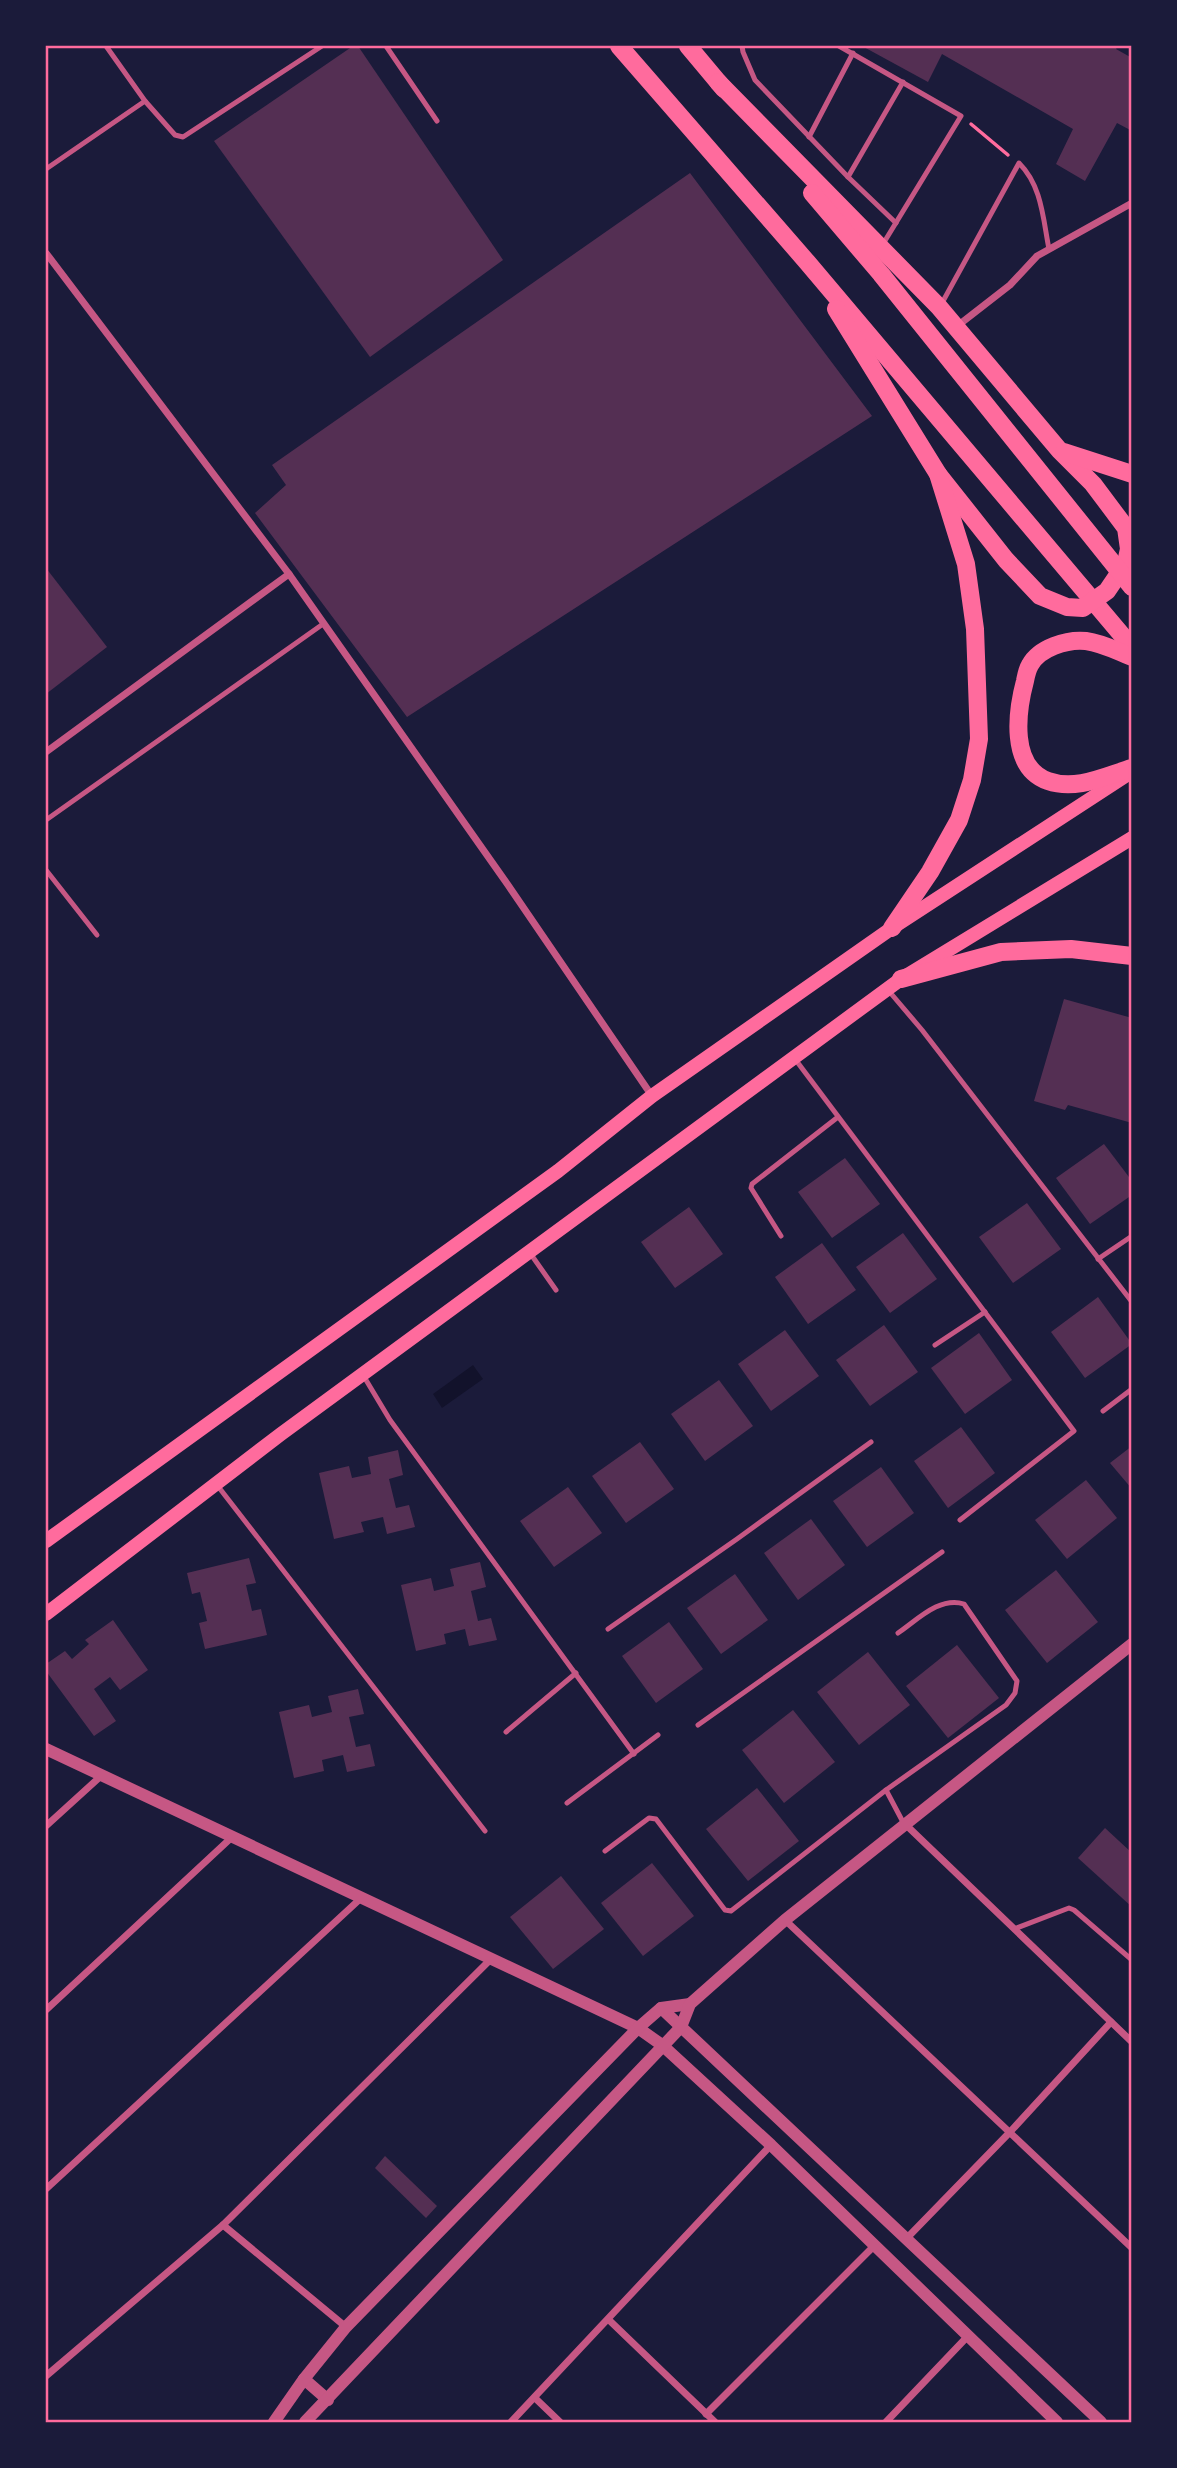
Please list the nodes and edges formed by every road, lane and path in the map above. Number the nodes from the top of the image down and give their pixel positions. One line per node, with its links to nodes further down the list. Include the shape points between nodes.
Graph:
1 (106, 46): 11 (lane)
2 (322, 46): 11 (lane, via 183,137 175,135)
3 (386, 46): 13 (lane)
4 (619, 46): 23 (main road)
5 (690, 46): 9 (main road)
6 (742, 46): 14 (lane, via 755,80)
7 (839, 46): 8 (lane)
8 (853, 53): 10 (lane); 14 (lane)
9 (718, 82): 20 (main road); 30 (main road, via 881,274)
10 (903, 82): 12 (lane); 17 (lane)
11 (145, 101): 16 (lane)
12 (961, 116): 15 (path); 19 (lane)
13 (437, 121)
14 (809, 137): 17 (lane)
15 (1019, 163): 21 (lane, via 1034,183 1041,203); 24 (lane)
16 (46, 169)
17 (848, 177): 19 (lane)
18 (1132, 203): 21 (street)
19 (896, 223): 20 (lane)
20 (880, 247): 24 (main road)
21 (1049, 249): 25 (street)
22 (46, 253): 29 (street)
23 (807, 261): 27 (main road); 32 (main road)
24 (939, 307): 25 (main road)
25 (956, 327): 26 (main road)
26 (1060, 451): 27 (main road, via 1093,484 1126,528 1126,563 1107,591 1083,608 1040,596); 28 (main road)
27 (938, 474): 39 (main road, via 970,586 979,738 959,820)
28 (1132, 474)
29 (289, 574): 31 (street); 34 (street)
30 (1132, 587)
31 (323, 624): 36 (lane); 44 (street)
32 (1132, 647)
33 (1132, 657): 35 (main road, via 1084,640 1052,647 1029,666 1018,712 1023,753 1029,766 1047,781 1094,781)
34 (46, 752)
35 (1132, 770): 39 (main road)
36 (46, 820)
37 (1132, 838): 42 (main road)
38 (46, 870): 40 (lane)
39 (891, 928): 44 (main road)
40 (97, 935)
41 (1132, 956): 42 (main road, via 1071,949 1002,952)
42 (894, 984): 43 (main road); 49 (lane, via 922,1030)
43 (794, 1058): 45 (lane); 48 (main road)
44 (653, 1096): 60 (main road, via 558,1171)
45 (838, 1117): 46 (lane, via 752,1184); 52 (lane)
46 (781, 1236)
47 (1132, 1236): 49 (lane)
48 (530, 1253): 50 (lane); 54 (main road)
49 (1098, 1259): 51 (lane)
50 (556, 1290)
51 (1132, 1302)
52 (985, 1312): 53 (lane); 59 (lane, via 1074,1431)
53 (935, 1345)
54 (362, 1375): 58 (main road); 66 (lane, via 390,1420)
55 (1132, 1389): 56 (lane)
56 (1103, 1411)
57 (871, 1442): 63 (lane)
58 (216, 1484): 62 (main road); 77 (lane)
59 (960, 1520)
60 (46, 1541)
61 (942, 1552): 67 (lane)
62 (46, 1614)
63 (608, 1629)
64 (898, 1633): 73 (lane, via 942,1603 964,1604 1017,1681 1006,1705)
65 (1132, 1644): 75 (street)
66 (576, 1673): 68 (lane); 71 (lane)
67 (698, 1725)
68 (506, 1732)
69 (658, 1735): 71 (lane)
70 (46, 1749): 72 (street)
71 (634, 1754): 74 (lane)
72 (101, 1776): 76 (street); 78 (street)
73 (886, 1790): 75 (lane); 79 (lane, via 731,1911 725,1910 656,1819 649,1818)
74 (568, 1803)
75 (904, 1824): 81 (street); 82 (street)
76 (46, 1826)
77 (485, 1831)
78 (231, 1838): 80 (street); 87 (street)
79 (605, 1851)
80 (360, 1899): 83 (street); 95 (street)
81 (785, 1920): 85 (street); 93 (street)
82 (1014, 1929): 84 (lane, via 1069,1908); 88 (street)
83 (491, 1959): 90 (street); 96 (street)
84 (1132, 1960)
85 (690, 2004): 86 (street); 89 (street)
86 (661, 2008): 89 (street); 90 (street)
87 (46, 2010)
88 (1111, 2022): 91 (street); 93 (street)
89 (681, 2027): 92 (street); 97 (street)
90 (638, 2028): 92 (street); 101 (street)
91 (1132, 2042)
92 (662, 2045): 94 (street); 106 (street)
93 (1010, 2132): 97 (street); 99 (street)
94 (771, 2145): 98 (street); 100 (street)
95 (46, 2189)
96 (223, 2225): 101 (street); 103 (street)
97 (907, 2238): 115 (street)
98 (874, 2246): 102 (street); 107 (street)
99 (1132, 2248)
100 (609, 2320): 105 (street); 107 (street)
101 (346, 2327): 104 (street)
102 (967, 2337): 113 (street); 114 (street)
103 (46, 2376)
104 (304, 2379): 106 (street); 108 (street)
105 (535, 2398): 110 (street); 111 (street)
106 (328, 2400): 109 (street)
107 (706, 2414): 112 (street)
108 (274, 2423)
109 (305, 2423)
110 (512, 2423)
111 (560, 2423)
112 (715, 2423)
113 (886, 2423)
114 (1057, 2423)
115 (1101, 2423)

